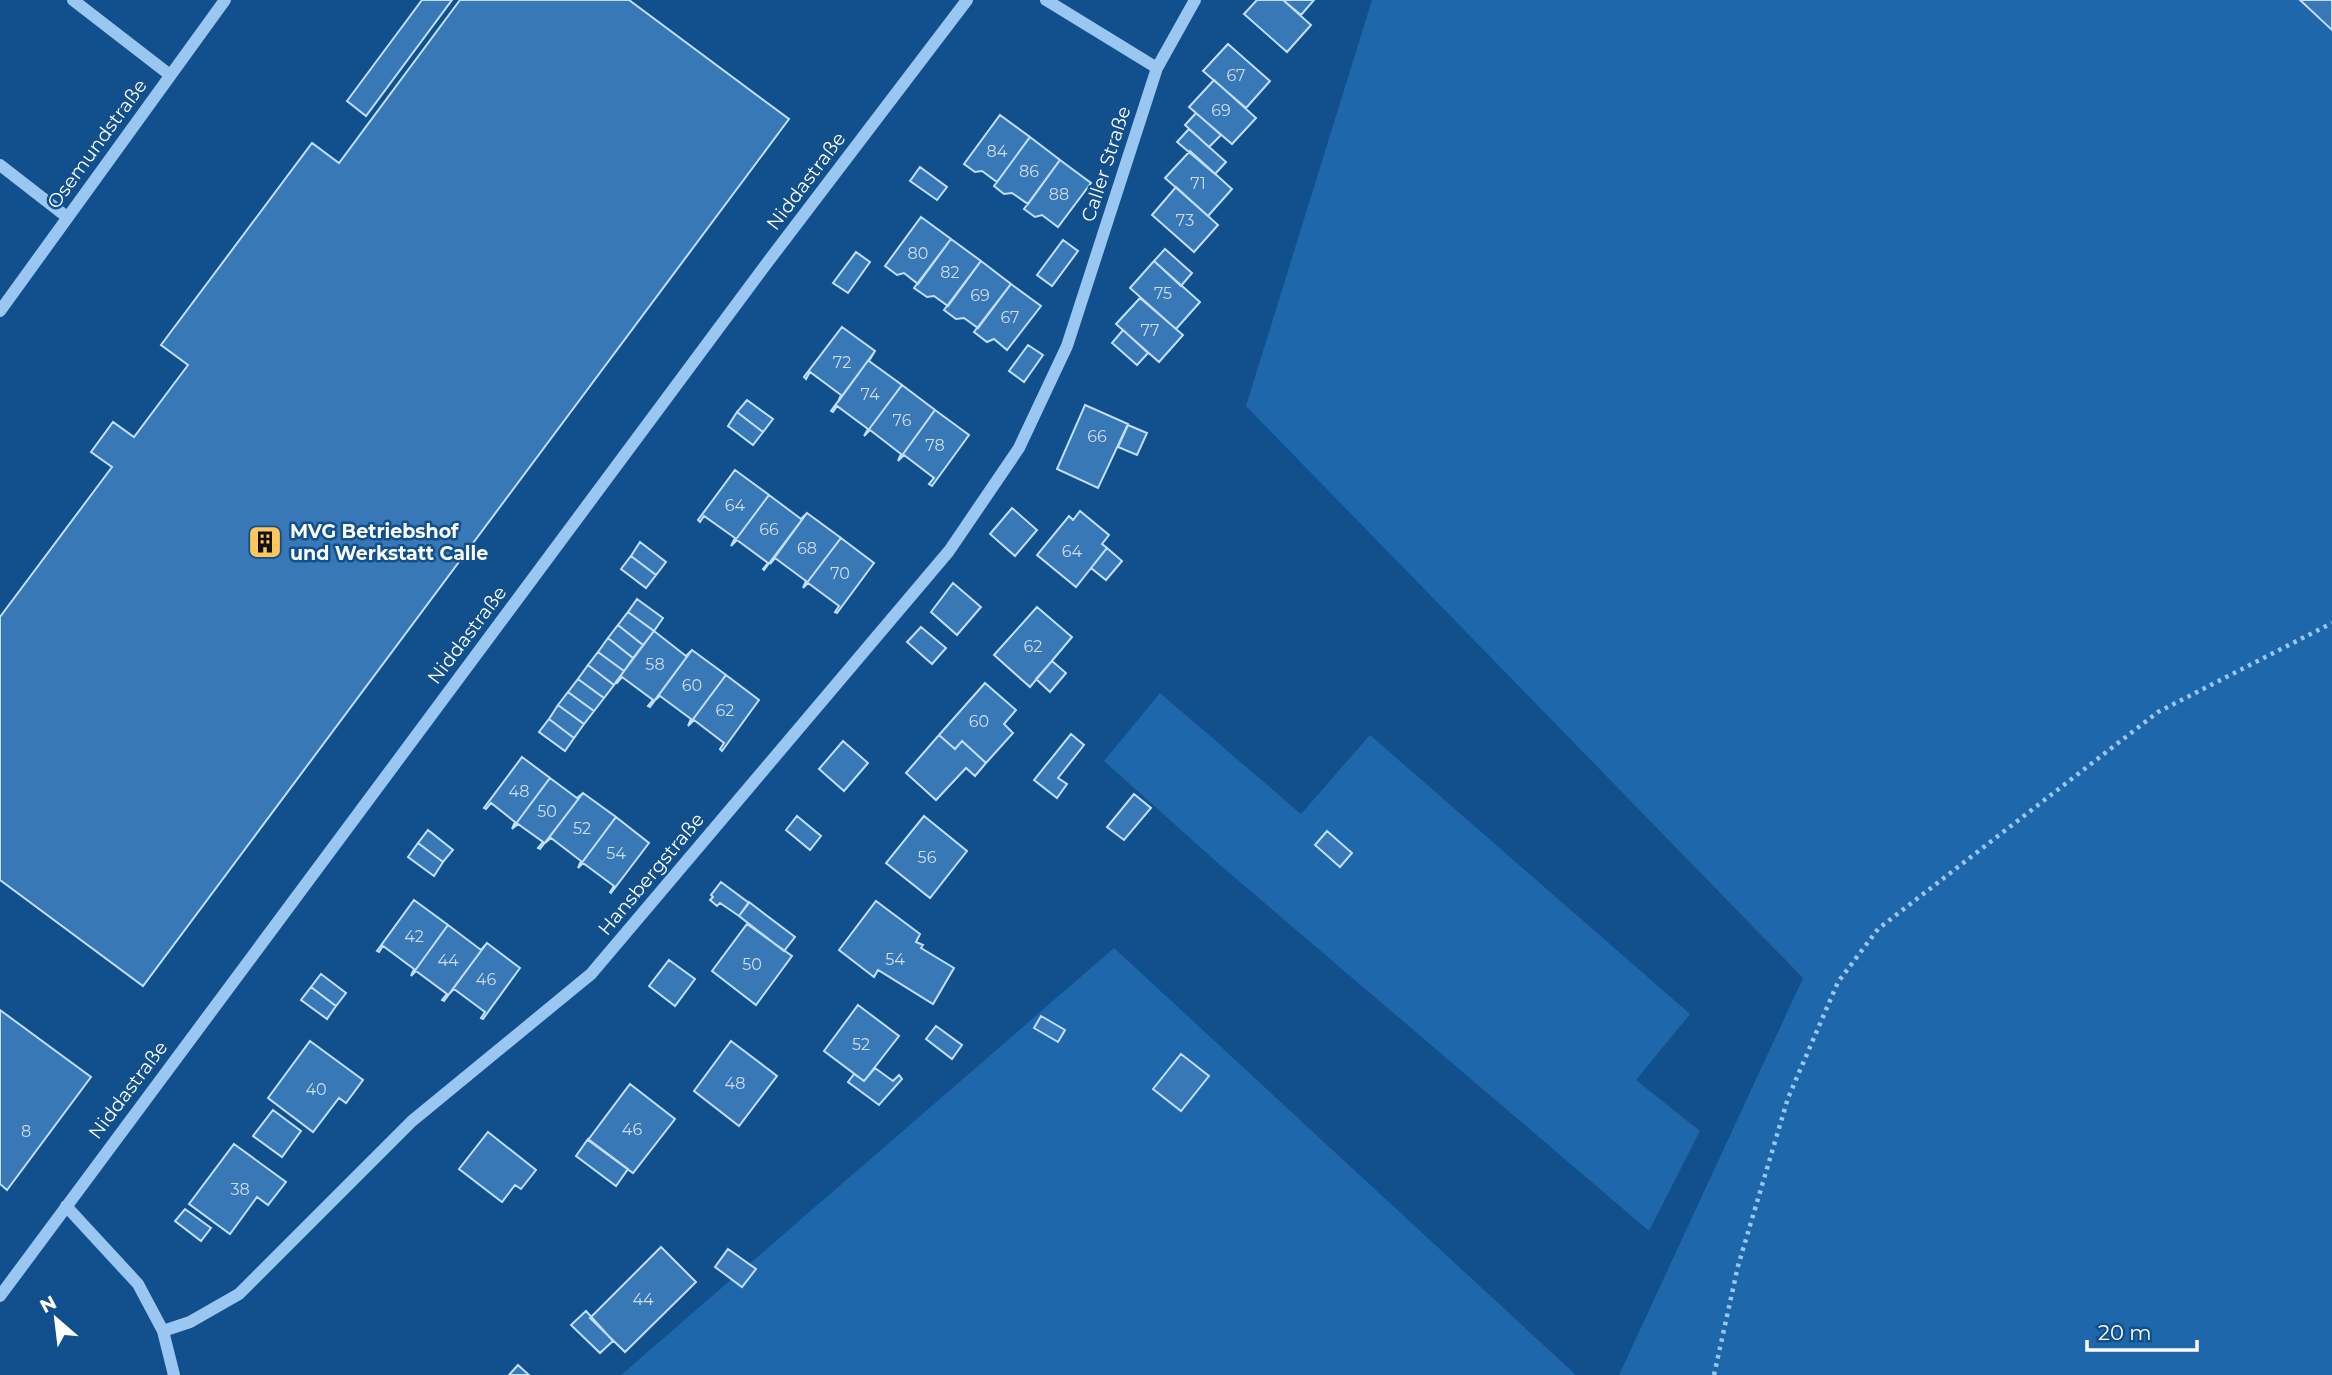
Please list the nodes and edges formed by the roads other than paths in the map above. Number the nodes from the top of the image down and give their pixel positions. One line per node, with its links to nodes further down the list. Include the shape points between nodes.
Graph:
1 (73, 0): 7 (street)
2 (225, 0): 7 (street, Osemundstraße)
3 (967, 0): 12 (street, Niddastraße)
4 (1046, 0): 6 (street)
5 (1195, 0): 6 (street, Caller Straße)
6 (1157, 68): 11 (street, Caller Straße)
7 (170, 75): 9 (street, Osemundstraße)
8 (0, 165): 9 (street)
9 (68, 217): 10 (street, Osemundstraße)
10 (0, 311)
11 (1067, 346): 14 (street, Hansbergstraße, via 1019,448 949,551 591,975 412,1121 239,1294 190,1322)
12 (66, 1206): 13 (street, Niddastraße); 14 (street, via 138,1284)
13 (0, 1296)
14 (163, 1331): 15 (street)
15 (174, 1375)

